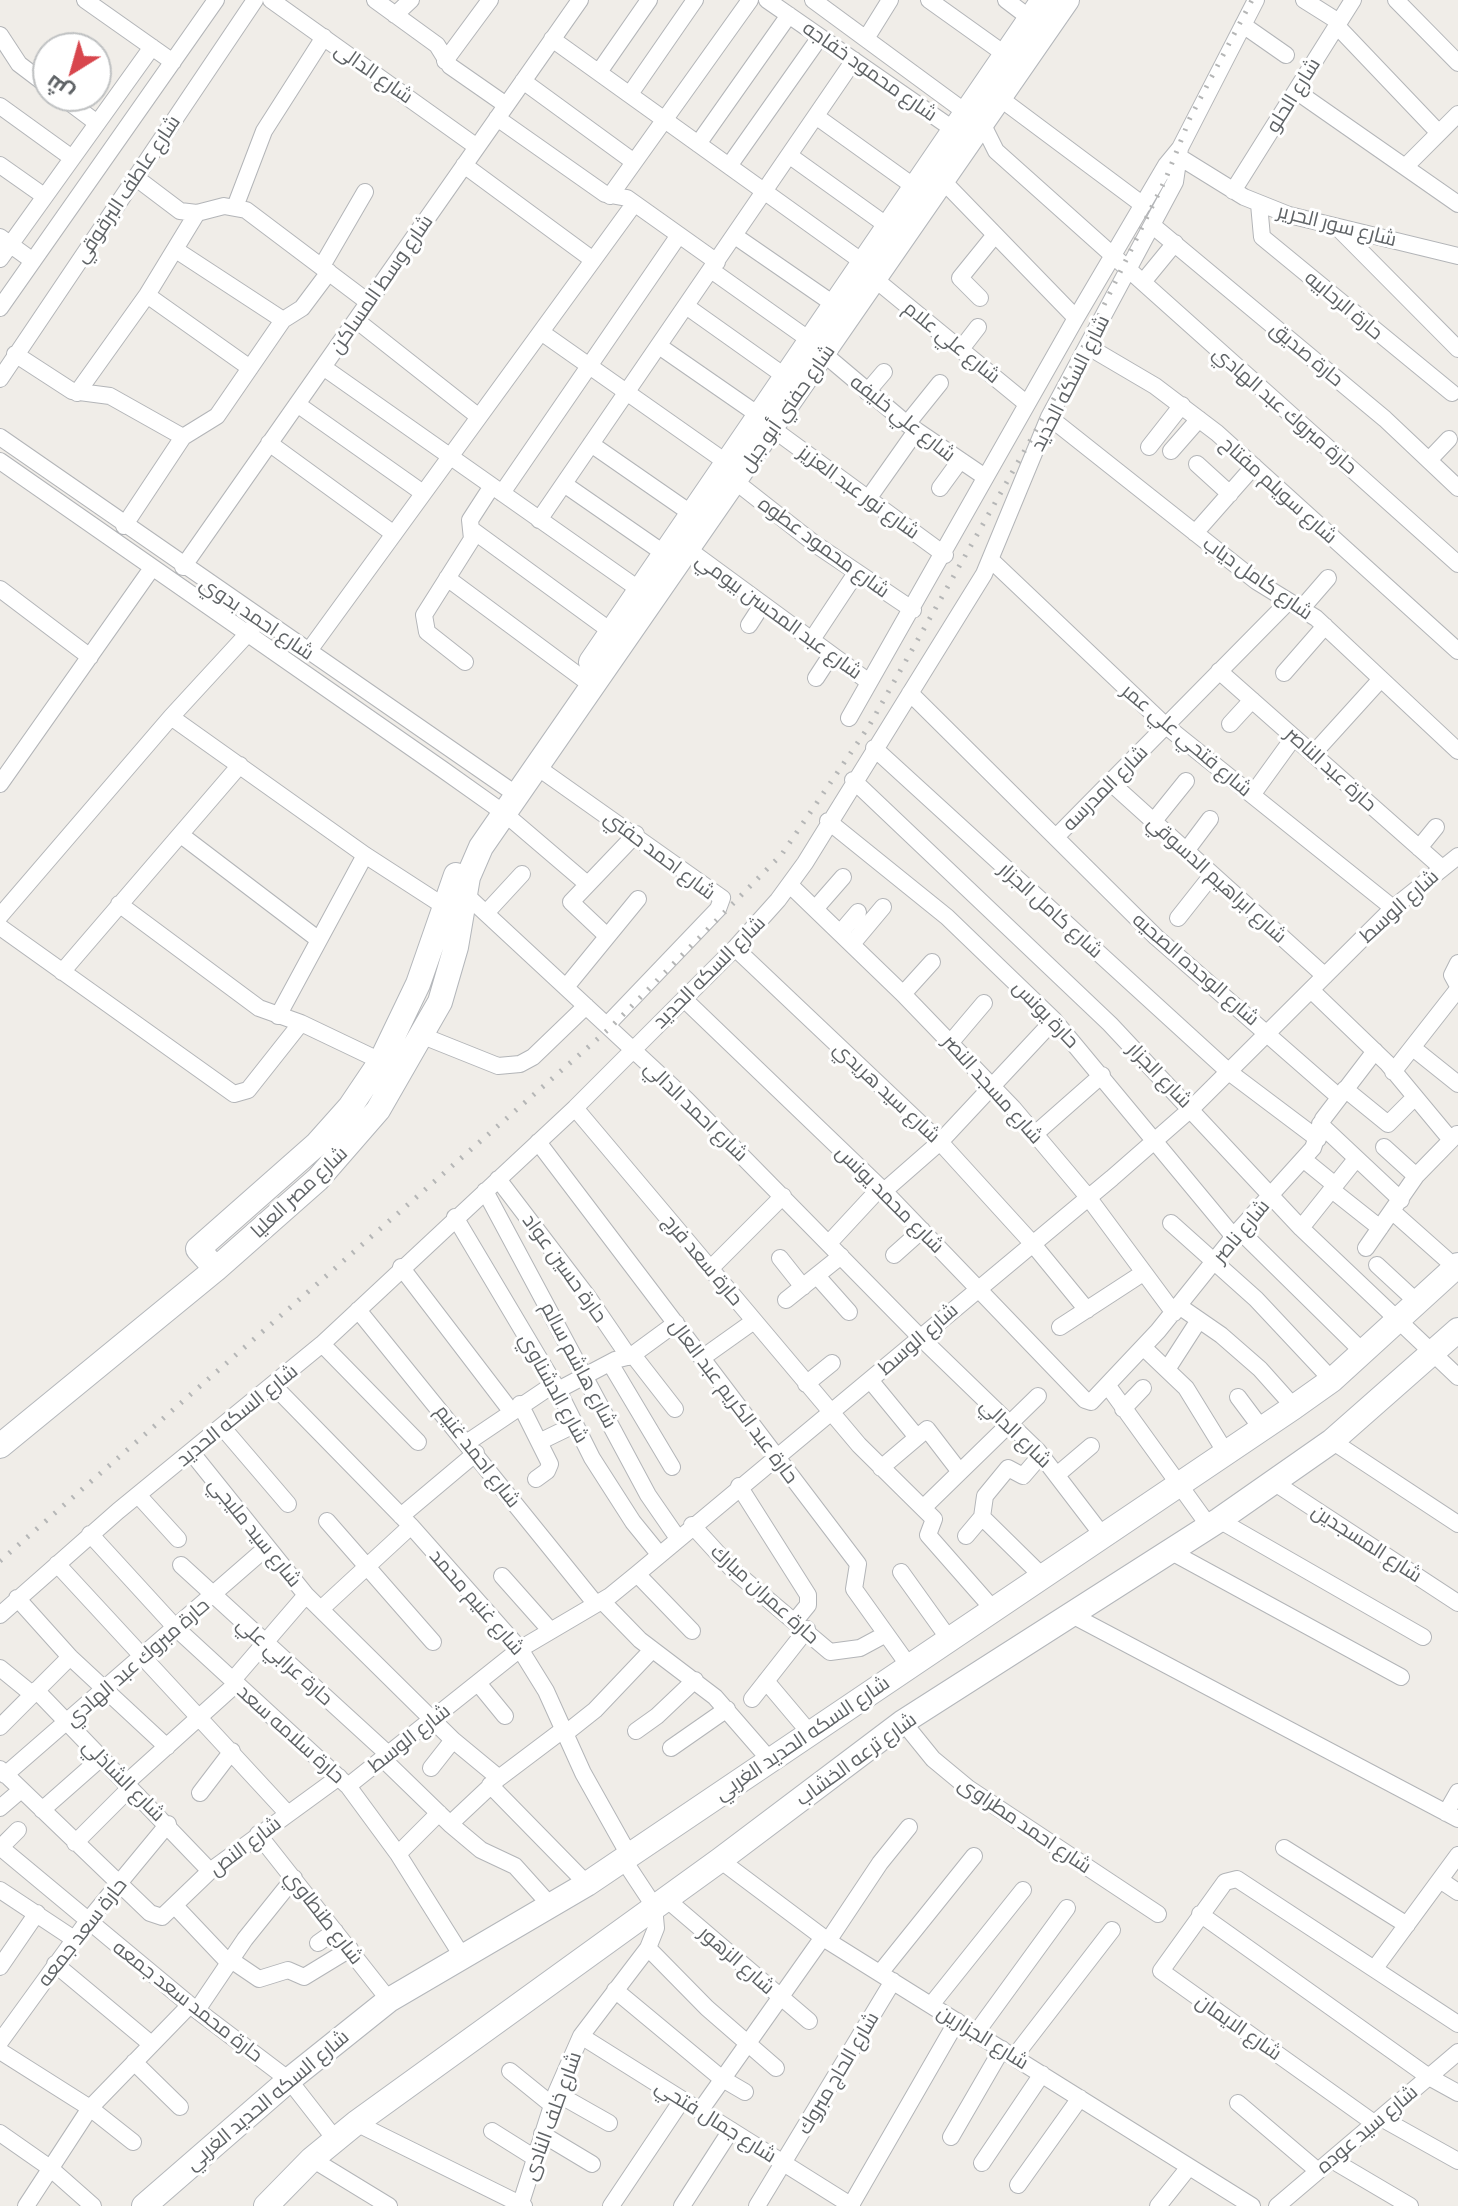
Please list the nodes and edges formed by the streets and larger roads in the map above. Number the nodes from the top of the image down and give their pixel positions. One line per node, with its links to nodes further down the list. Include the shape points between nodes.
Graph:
1 (85, 0): 33 (street)
2 (216, 0): 38 (street, شارع عاطف البرقوقي)
3 (255, 0): 65 (street, شارع عاطف البرقوقي)
4 (271, 0): 28 (street, شارع الدالى)
5 (375, 0): 24 (street, شارع علي خليفه)
6 (411, 0): 24 (street)
7 (490, 0): 37 (street)
8 (580, 0): 31 (street, شارع وسط المساكن)
9 (649, 0): 40 (street)
10 (695, 0): 44 (street)
11 (750, 0): 51 (street)
12 (767, 0): 25 (street, شارع محمود خفاجه)
13 (813, 0): 22 (street, شارع محمود خفاجه)
14 (890, 0): 30 (street)
15 (929, 0): 34 (street)
16 (1006, 0): 23 (street)
17 (1067, 0): 45 (street, شارع حفني أبو جبل)
18 (1256, 0): 27 (street, شارع السكه الحديد)
19 (1304, 0): 26 (street)
20 (1353, 0): 26 (street, شارع الحلو)
21 (1396, 0): 39 (street)
22 (832, 5): 30 (street, شارع محمود خفاجه)
23 (1037, 9): 34 (street, شارع حفني أبو جبل)
24 (395, 15): 37 (street, شارع علي خليفه, via 437,45)
25 (789, 15): 29 (street, شارع محمود خفاجه); 55 (street)
26 (1338, 24): 43 (street, شارع الحلو); 54 (street)
27 (1243, 25): 35 (street); 57 (street, شارع السكه الحديد)
28 (324, 37): 56 (street, شارع الدالى); 77 (street, via 264,131)
29 (820, 37): 36 (street, شارع محمود خفاجه); 63 (street)
30 (867, 37): 53 (street, شارع محمود خفاجه)
31 (552, 39): 40 (street, شارع علي علام); 42 (street, شارع وسط المساكن)
32 (2, 45): 41 (street)
33 (152, 47): 38 (street); 52 (street)
34 (1006, 55): 53 (street, شارع حفني أبو جبل)
35 (1286, 55)
36 (854, 60): 50 (street); 53 (street, شارع محمود خفاجه)
37 (445, 61): 47 (street, شارع علي خليفه)
38 (173, 62): 92 (street, شارع عاطف البرقوقي)
39 (1458, 63)
40 (599, 72): 44 (street, شارع علي علام)
41 (32, 74)
42 (523, 81): 47 (street, شارع وسط المساكن); 60 (street)
43 (1296, 91): 64 (street); 69 (street, شارع الحلو)
44 (630, 94): 51 (street, شارع علي علام)
45 (1001, 99): 53 (street, شارع حفني أبو جبل); 76 (street)
46 (0, 106): 59 (street)
47 (502, 111): 56 (street, شارع وسط المساكن); 72 (street, شارع علي خليفه)
48 (82, 112): 52 (street)
49 (1458, 114): 54 (street)
50 (817, 117): 58 (street); 67 (street)
51 (665, 119): 55 (street, شارع علي علام); 60 (street)
52 (97, 123): 59 (street)
53 (969, 127): 66 (street, شارع حفني أبو جبل); 67 (street, شارع حفني أبو جبل); 88 (street, حارة مبروك عبد الهادي)
54 (1439, 133): 64 (street)
55 (698, 144): 63 (street, شارع علي علام)
56 (477, 147): 62 (street, شارع وسط المساكن)
57 (1181, 153): 69 (street, شارع سور الحرير); 76 (street, شارع السكه الحديد); 79 (street, شارع السكه الحديد, via 1175,182)
58 (790, 156): 68 (street); 80 (street)
59 (72, 158): 71 (street)
60 (634, 162): 72 (street)
61 (0, 165): 71 (street)
62 (464, 165): 91 (street); 100 (street, شارع وسط المساكن)
63 (729, 166): 68 (street, شارع علي علام)
64 (1405, 167): 75 (street)
65 (135, 177): 78 (street, via 180,211); 114 (street, شارع عاطف البرقوقي)
66 (944, 182): 84 (street); 96 (street, شارع حفني أبو جبل)
67 (916, 188): 80 (street, شارع حفني أبو جبل)
68 (765, 191): 83 (street); 96 (street, شارع علي علام)
69 (1233, 191): 74 (street, شارع سور الحرير)
70 (365, 192): 94 (street)
71 (44, 196): 85 (street)
72 (610, 196): 73 (street, شارع علي خليفه)
73 (634, 204): 82 (street, شارع علي خليفه); 91 (street)
74 (1259, 204): 81 (street, شارع سور الحرير); 125 (street, حارة الرحابيه, via 1262,237)
75 (1458, 204)
76 (1143, 205): 88 (street, شارع السكه الحديد)
77 (235, 207): 78 (street); 94 (street)
78 (197, 213): 87 (street)
79 (1152, 225): 86 (street, حارة صديق); 95 (street, شارع السكه الحديد)
80 (889, 227): 96 (street, شارع حفني أبو جبل)
81 (1338, 228): 89 (street, شارع سور الحرير); 109 (street)
82 (679, 235): 93 (street, شارع علي خليفه); 115 (street)
83 (735, 236): 93 (street); 101 (street)
84 (994, 236): 99 (street, via 960,278); 104 (street)
85 (5, 240): 90 (street); 92 (street)
86 (1175, 243): 97 (street); 142 (street, حارة صديق)
87 (176, 250): 98 (street); 105 (street)
88 (1114, 254): 95 (street, حارة مبروك عبد الهادي); 104 (street, شارع السكه الحديد)
89 (1458, 256)
90 (0, 259)
91 (593, 260): 108 (street)
92 (33, 261): 103 (street, شارع عاطف البرقوقي)
93 (714, 266): 102 (street); 112 (street, شارع علي خليفه)
94 (325, 269): 100 (street); 105 (street, via 302,308)
95 (1129, 269): 97 (street, حارة مبروك عبد الهادي); 111 (street, شارع السكه الحديد)
96 (870, 271): 101 (street, شارع حفني أبو جبل); 112 (street, شارع حفني أبو جبل); 113 (street, شارع علي علام)
97 (1143, 282): 165 (street, حارة مبروك عبد الهادي)
98 (147, 295): 117 (street); 124 (street)
99 (980, 298)
100 (368, 302): 106 (street, شارع وسط المساكن)
101 (835, 305): 112 (street, شارع حفني أبو جبل)
102 (686, 306): 110 (street); 119 (street)
103 (0, 308)
104 (1076, 318): 127 (street, شارع السكه الحديد)
105 (283, 320): 117 (street)
106 (356, 320): 116 (street, شارع وسط المساكن); 129 (street)
107 (978, 327): 113 (street)
108 (541, 332): 115 (street, شارع محمود عطوه); 129 (street)
109 (1455, 341)
110 (659, 346): 122 (street); 132 (street, شارع نور عبد العزيز)
111 (1087, 346): 128 (street, شارع سويلم مفتاح); 130 (street, شارع السكه الحديد)
112 (818, 348): 119 (street, شارع حفني أبو جبل); 123 (street, شارع علي خليفه); 132 (street, شارع حفني أبو جبل)
113 (961, 349): 127 (street, شارع علي علام)
114 (15, 354): 120 (street, شارع عاطف البرقوقي); 124 (street)
115 (589, 366): 122 (street, شارع محمود عطوه); 152 (street)
116 (323, 367): 126 (street, شارع وسط المساكن); 141 (street)
117 (250, 368): 135 (street, via 217,416)
118 (884, 372): 123 (street)
119 (786, 377): 132 (street, شارع حفني أبو جبل)
120 (0, 379)
121 (940, 383): 133 (street)
122 (627, 392): 138 (street); 147 (street, شارع محمود عطوه)
123 (867, 392): 133 (street, شارع علي خليفه)
124 (77, 393): 135 (street, via 110,396)
125 (1452, 393)
126 (297, 404): 137 (street, شارع وسط المساكن); 153 (street)
127 (1027, 404): 148 (street, شارع السكه الحديد)
128 (1182, 405): 131 (street, شارع سويلم مفتاح); 139 (street)
129 (479, 417): 141 (street)
130 (1049, 417): 160 (street, شارع كامل دياب); 164 (street, شارع السكه الحديد)
131 (1199, 419): 140 (street); 146 (street, شارع سويلم مفتاح)
132 (766, 422): 147 (street, شارع حفني أبو جبل); 155 (street, شارع نور عبد العزيز)
133 (911, 428): 144 (street, شارع علي خليفه); 155 (street)
134 (0, 437): 158 (street, شارع احمد بدوي)
135 (183, 437): 158 (street)
136 (1449, 439): 142 (street)
137 (269, 443): 161 (street); 166 (street, شارع وسط المساكن)
138 (591, 444): 149 (street); 156 (street)
139 (1149, 447)
140 (1171, 451)
141 (450, 457): 152 (street); 153 (street)
142 (1430, 459): 151 (street, حارة صديق)
143 (0, 461): 167 (street, شارع احمد بدوي)
144 (959, 462): 148 (street, شارع علي خليفه); 150 (street)
145 (1197, 464): 154 (street)
146 (1254, 466): 154 (street); 182 (street, شارع سويلم مفتاح)
147 (735, 473): 156 (street, شارع حفني أبو جبل); 162 (street, شارع حفني أبو جبل); 168 (street, شارع محمود عطوه)
148 (985, 477): 163 (street, شارع السكه الحديد)
149 (564, 484): 157 (street); 162 (street, شارع عبد المحسن بيومي)
150 (940, 488)
151 (1458, 488)
152 (497, 490): 157 (street); 159 (street, via 472,515)
153 (423, 493): 161 (street)
154 (1230, 494): 160 (street)
155 (868, 499): 163 (street, شارع نور عبد العزيز)
156 (692, 514): 162 (street, شارع حفني أبو جبل)
157 (539, 520): 172 (street)
158 (124, 526): 166 (street, شارع احمد بدوي)
159 (471, 529): 169 (street, via 472,539); 179 (street)
160 (1195, 533): 174 (street, شارع كامل دياب)
161 (394, 534): 183 (street)
162 (677, 552): 172 (street, شارع حفني أبو جبل); 173 (street, شارع عبد المحسن بيومي); 191 (street, شارع حفني أبو جبل)
163 (945, 555): 175 (street, شارع السكه الحديد)
164 (991, 560): 193 (street, شارع السكه الحديد); 198 (street, شارع فتحي علي عمر)
165 (1458, 564)
166 (183, 567): 176 (street, شارع احمد بدوي)
167 (152, 568): 180 (street, شارع احمد بدوي); 185 (street)
168 (856, 573): 175 (street, شارع محمود عطوه); 181 (street)
169 (447, 578): 186 (street, via 428,606 424,623 433,638); 191 (street)
170 (1328, 578): 174 (street, شارع المدرسه)
171 (0, 589): 185 (street)
172 (640, 590): 179 (street, شارع حفني أبو جبل)
173 (762, 605): 177 (street); 181 (street, شارع عبد المحسن بيومي)
174 (1295, 605): 178 (street, شارع كامل دياب); 187 (street, شارع المدرسه)
175 (913, 610): 192 (street, شارع السكه الحديد)
176 (261, 620): 180 (street); 183 (street, شارع احمد بدوي)
177 (749, 625)
178 (1325, 626): 188 (street); 190 (street, شارع كامل دياب)
179 (612, 632): 191 (street, شارع حفني أبو جبل)
180 (247, 635): 195 (street); 210 (street, شارع احمد بدوي)
181 (811, 641): 184 (street, شارع عبد المحسن بيومي)
182 (1458, 651)
183 (308, 652): 210 (street, شارع احمد بدوي)
184 (831, 655): 189 (street); 192 (street, شارع عبد المحسن بيومي)
185 (90, 657): 208 (street)
186 (465, 662)
187 (1219, 671): 194 (street, حارة عبد الناصر); 198 (street, شارع المدرسه)
188 (1284, 673)
189 (816, 678)
190 (1381, 679): 201 (street, شارع كامل دياب); 202 (street)
191 (588, 682): 204 (street, شارع حفني أبو جبل); 210 (street, شارع حفني أبو جبل)
192 (869, 682): 196 (street, شارع السكه الحديد)
193 (910, 693): 200 (street, شارع السكه الحديد); 217 (street, شارع الوحده الصحيه)
194 (1252, 700): 197 (street); 199 (street, حارة عبد الناصر)
195 (171, 717): 203 (street, شارع احمد الدالي); 236 (street)
196 (849, 718)
197 (1230, 724)
198 (1166, 726): 207 (street, شارع المدرسه); 209 (street, شارع فتحي علي عمر)
199 (1294, 737): 202 (street, حارة عبد الناصر); 209 (street)
200 (874, 748): 205 (street, شارع السكه الحديد); 265 (street, شارع كامل الجزار)
201 (1458, 751)
202 (1313, 754): 218 (street, حارة عبد الناصر)
203 (240, 765): 216 (street); 220 (street, شارع احمد الدالي)
204 (537, 767): 210 (street, شارع حفني أبو جبل); 215 (street, شارع احمد حفني)
205 (853, 780): 212 (street, شارع السكه الحديد); 273 (street, شارع الجزار, via 984,901)
206 (1186, 781): 213 (street)
207 (1110, 782): 213 (street, شارع ابراهيم الدسوقي); 217 (street, شارع المدرسه)
208 (0, 784)
209 (1252, 795): 232 (street, شارع فتحي علي عمر)
210 (505, 800): 226 (street); 230 (street, شارع مصر العليا, via 468,846)
211 (1210, 819): 219 (street)
212 (828, 821): 227 (street, شارع السكه الحديد); 255 (street, حارة يونس, via 947,917)
213 (1153, 822): 219 (street, شارع ابراهيم الدسوقي)
214 (1436, 827): 218 (street)
215 (636, 834): 226 (street); 257 (street, شارع احمد حفني, via 717,893 722,904)
216 (181, 835): 229 (street); 241 (street)
217 (1056, 837): 258 (street, شارع الوحده الصحيه, via 1156,937)
218 (1419, 848): 222 (street, حارة عبد الناصر)
219 (1186, 851): 224 (street, شارع ابراهيم الدسوقي)
220 (365, 855): 230 (street, شارع احمد الدالي); 241 (street)
221 (1457, 857): 222 (street, شارع الوسط)
222 (1442, 868): 232 (street, شارع الوسط)
223 (522, 874): 235 (street)
224 (1212, 875): 237 (street); 246 (street, شارع ابراهيم الدسوقي)
225 (843, 877): 233 (street)
226 (586, 883): 239 (street, via 571,904)
227 (790, 885): 233 (street, شارع مسجد النصر); 242 (street, شارع السكه الحديد)
228 (638, 899): 239 (street)
229 (119, 904): 245 (street); 254 (street, via 236,995)
230 (455, 905): 235 (street, شارع احمد الدالي); 259 (street, شارع مصر العليا, via 449,976); 264 (street, شارع مصر العليا, via 418,984)
231 (883, 907): 240 (street)
232 (1393, 908): 246 (street, شارع الوسط)
233 (815, 909): 240 (street, شارع مسجد النصر)
234 (858, 912): 240 (street)
235 (486, 913): 247 (street, شارع احمد الدالي)
236 (0, 916)
237 (1178, 918)
238 (0, 927): 245 (street)
239 (607, 936): 247 (street)
240 (846, 938): 250 (street, شارع مسجد النصر)
241 (319, 940): 254 (street)
242 (735, 948): 251 (street, شارع السكه الحديد); 279 (street, شارع سيد هريدي)
243 (932, 962): 250 (street)
244 (1458, 963): 248 (street, via 1452,975)
245 (62, 972): 256 (street, via 234,1094 248,1090)
246 (1325, 976): 249 (street, شارع الوسط)
247 (566, 987): 253 (street, شارع احمد الدالي)
248 (1458, 988): 261 (street)
249 (1311, 990): 258 (street, شارع الوسط); 263 (street)
250 (903, 994): 260 (street, شارع مسجد النصر)
251 (684, 999): 262 (street, شارع السكه الحديد); 286 (street, شارع محمد يونس)
252 (984, 1003): 260 (street)
253 (586, 1006): 257 (street, شارع احمد الدالي); 259 (street, via 520,1064 498,1066)
254 (278, 1016): 256 (street)
255 (1054, 1020): 267 (street, حارة يونس); 269 (street)
256 (301, 1023): 264 (street)
257 (607, 1025): 262 (street, شارع احمد الدالي)
258 (1269, 1033): 265 (street, شارع الوسط); 270 (street, شارع الوحده الصحيه)
259 (423, 1036): 264 (street, شارع مصر العليا)
260 (951, 1042): 269 (street, شارع مسجد النصر)
261 (1413, 1048): 266 (street); 268 (street)
262 (633, 1049): 272 (street, شارع السكه الحديد); 288 (street, شارع احمد الدالي)
263 (1375, 1051): 266 (street); 270 (street, شارع ناصر)
264 (391, 1066): 308 (street, شارع مصر العليا, via 378,1110 334,1164); 308 (street, شارع مصر العليا, via 317,1144 198,1249)
265 (1229, 1072): 273 (street, شارع الوسط); 274 (street, شارع كامل الجزار)
266 (1393, 1072): 271 (street)
267 (1102, 1075): 275 (street); 277 (street, حارة يونس)
268 (1458, 1084)
269 (992, 1086): 275 (street, شارع مسجد النصر); 279 (street)
270 (1342, 1093): 271 (street, شارع الوحده الصحيه, via 1388,1124); 274 (street, شارع ناصر)
271 (1414, 1098): 276 (street)
272 (575, 1108): 278 (street, شارع السكه الحديد); 309 (street, حارة سعد فرج)
273 (1192, 1108): 277 (street, شارع الوسط); 289 (street, شارع الجزار)
274 (1319, 1131): 281 (street, شارع ناصر); 282 (street, شارع كامل الجزار)
275 (1035, 1134): 290 (street, شارع مسجد النصر)
276 (1455, 1137): 283 (street)
277 (1154, 1141): 290 (street, شارع الوسط); 297 (street, حارة يونس)
278 (538, 1142): 284 (street, شارع السكه الحديد); 323 (street, حارة عبد الكريم عبد العال)
279 (940, 1142): 286 (street); 299 (street, شارع سيد هريدي)
280 (1384, 1147): 283 (street)
281 (1303, 1159): 285 (street); 289 (street, شارع ناصر)
282 (1356, 1159): 285 (street); 291 (street, شارع كامل الجزار)
283 (1416, 1176): 291 (street)
284 (498, 1179): 287 (street, شارع السكه الحديد); 331 (street, حارة حسين عواد)
285 (1334, 1187): 294 (street); 295 (street)
286 (882, 1190): 296 (street, شارع محمد يونس); 298 (street)
287 (485, 1191): 292 (street, شارع السكه الحديد); 336 (street, شارع هاشم سالم)
288 (783, 1196): 298 (street, شارع احمد الدالي); 309 (street)
289 (1270, 1196): 294 (street, شارع الجزار); 297 (street, شارع ناصر)
290 (1088, 1197): 299 (street, شارع الوسط); 310 (street, شارع مسجد النصر)
291 (1397, 1206): 295 (street); 306 (street, شارع كامل الجزار)
292 (455, 1217): 307 (street, شارع السكه الحديد); 343 (street, شارع الدشناوي)
293 (1171, 1223): 304 (street)
294 (1301, 1228): 322 (street, شارع الجزار)
295 (1380, 1228): 300 (street)
296 (922, 1230): 301 (street); 313 (street, شارع محمد يونس)
297 (1236, 1234): 304 (street, شارع ناصر); 329 (street, حارة يونس)
298 (829, 1243): 302 (street, شارع احمد الدالي)
299 (1032, 1243): 313 (street, شارع الوسط); 317 (street, شارع سيد هريدي)
300 (1366, 1248)
301 (894, 1255)
302 (841, 1256): 311 (street); 326 (street, شارع احمد الدالي)
303 (780, 1258): 312 (street)
304 (1214, 1262): 318 (street, شارع ناصر); 339 (street)
305 (1377, 1265): 315 (street)
306 (1457, 1266): 315 (street, شارع السكه الحديد الغربي)
307 (401, 1267): 316 (street, شارع السكه الحديد); 349 (street)
308 (216, 1269): 361 (street, شارع مصر العليا)
309 (710, 1269): 321 (street, حارة سعد فرج)
310 (1143, 1273): 317 (street); 318 (street, شارع مسجد النصر)
311 (817, 1276): 312 (street); 319 (street)
312 (803, 1287): 314 (street)
313 (979, 1287): 326 (street, شارع الوسط); 347 (street, شارع محمد يونس)
314 (786, 1300)
315 (1417, 1302): 322 (street, شارع السكه الحديد الغربي)
316 (358, 1310): 327 (street, شارع السكه الحديد); 363 (street, شارع احمد غنيم)
317 (1087, 1310): 324 (street)
318 (1176, 1310): 320 (street, شارع مسجد النصر); 328 (street, شارع ناصر)
319 (849, 1312)
320 (1199, 1320): 335 (street); 348 (street, شارع مسجد النصر, via 1260,1369)
321 (754, 1321): 332 (street); 340 (street, حارة سعد فرج)
322 (1397, 1321): 329 (street, شارع السكه الحديد الغربي); 330 (street, شارع الجزار)
323 (676, 1323): 331 (street); 332 (street, حارة عبد الكريم عبد العال)
324 (1060, 1327)
325 (1458, 1330): 330 (street, شارع ترعه الخشاب)
326 (920, 1337): 338 (street, شارع الوسط); 353 (street, شارع الدالي)
327 (322, 1344): 341 (street, شارع السكه الحديد); 359 (street)
328 (1143, 1347): 335 (street); 342 (street, شارع ناصر)
329 (1363, 1352): 339 (street, شارع السكه الحديد الغربي)
330 (1433, 1355): 337 (street, شارع الجزار); 358 (street, شارع ترعه الخشاب)
331 (631, 1356): 333 (street); 350 (street, حارة حسين عواد)
332 (702, 1358): 367 (street, حارة عبد الكريم عبد العال)
333 (610, 1363): 336 (street); 368 (street)
334 (832, 1363): 340 (street)
335 (1168, 1368): 365 (street, via 1188,1390)
336 (585, 1375): 343 (street); 388 (street, شارع هاشم سالم, via 648,1495)
337 (1458, 1377)
338 (870, 1380): 352 (street, شارع الوسط); 357 (street)
339 (1332, 1380): 348 (street, شارع السكه الحديد الغربي)
340 (806, 1384): 352 (street, حارة سعد فرج)
341 (274, 1386): 355 (street, شارع السكه الحديد); 381 (street, شارع غنيم محمد)
342 (1108, 1386): 347 (street, شارع ناصر); 351 (street)
343 (556, 1387): 349 (street); 354 (street, شارع الدشناوي)
344 (1143, 1388): 351 (street)
345 (1038, 1396): 353 (street)
346 (1238, 1397): 356 (street)
347 (1091, 1402)
348 (1294, 1407): 356 (street, شارع السكه الحديد الغربي)
349 (516, 1408): 360 (street); 363 (street)
350 (675, 1409)
351 (1123, 1409): 375 (street)
352 (831, 1412): 367 (street, شارع الوسط); 369 (street, حارة سعد فرج)
353 (1009, 1424): 366 (street, شارع الدالي); 370 (street)
354 (574, 1425): 360 (street); 392 (street, شارع الدشناوي, via 633,1522)
355 (223, 1428): 364 (street, شارع السكه الحديد); 377 (street)
356 (1262, 1429): 365 (street, شارع السكه الحديد الغربي)
357 (916, 1436): 369 (street); 370 (street, via 927,1429)
358 (1332, 1441): 373 (street, شارع ترعه الخشاب); 383 (street)
359 (418, 1442)
360 (539, 1442): 372 (street, via 550,1464)
361 (0, 1446)
362 (1091, 1446): 371 (street)
363 (472, 1447): 381 (street); 403 (street, شارع احمد غنيم)
364 (192, 1453): 376 (street, شارع السكه الحديد); 390 (street, شارع سيد مليجي)
365 (1226, 1453): 375 (street, شارع السكه الحديد الغربي)
366 (1041, 1455): 371 (street, شارع الدالي); 379 (street, via 1023,1476 1008,1468 984,1498)
367 (776, 1457): 374 (street, شارع الوسط); 413 (street, حارة عبد الكريم عبد العال, via 858,1564 854,1589)
368 (672, 1467)
369 (881, 1468): 378 (street, حارة سعد فرج)
370 (960, 1472): 378 (street)
371 (1058, 1474): 387 (street, شارع الدالي)
372 (536, 1479)
373 (1275, 1483): 382 (street, شارع ترعه الخشاب); 404 (street, شارع المسجدين)
374 (739, 1486): 384 (street, شارع الوسط); 409 (street, via 808,1595)
375 (1178, 1486): 382 (street); 387 (street, شارع السكه الحديد الغربي)
376 (138, 1495): 385 (street, شارع السكه الحديد); 389 (street)
377 (288, 1504)
378 (923, 1508): 406 (street, حارة سعد فرج, via 935,1521 928,1535)
379 (982, 1517): 386 (street); 398 (street)
380 (327, 1521): 395 (street)
381 (406, 1521): 395 (street); 418 (street, شارع غنيم محمد)
382 (1214, 1523): 391 (street, شارع ترعه الخشاب); 414 (street)
383 (1458, 1524)
384 (692, 1525): 388 (street, شارع الوسط); 409 (street, حارة عمران مبارك, via 733,1570)
385 (90, 1534): 393 (street, شارع السكه الحديد); 410 (street, حارة سلامه سعد)
386 (966, 1536)
387 (1103, 1536): 398 (street, شارع السكه الحديد الغربي)
388 (677, 1537): 392 (street, شارع الوسط)
389 (178, 1539)
390 (266, 1548): 400 (street, حارة مبروك عبد الهادي); 401 (street, شارع سيد مليجي)
391 (1168, 1550): 407 (street, شارع ترعه الخشاب); 424 (street)
392 (659, 1554): 397 (street, شارع الوسط)
393 (57, 1564): 402 (street, شارع السكه الحديد); 421 (street)
394 (181, 1565): 400 (street, حارة عرابي علي)
395 (366, 1566): 405 (street); 416 (street)
396 (901, 1572): 415 (street)
397 (637, 1574): 403 (street, شارع الوسط); 412 (street)
398 (1041, 1575): 406 (street, شارع السكه الحديد الغربي)
399 (502, 1576): 411 (street)
400 (214, 1595): 410 (street, حارة مبروك عبد الهادي); 417 (street, حارة عرابي علي)
401 (306, 1595): 405 (street, شارع سيد مليجي); 417 (street)
402 (17, 1598): 408 (street, شارع السكه الحديد); 420 (street)
403 (598, 1602): 411 (street, شارع الوسط); 419 (street, شارع احمد غنيم)
404 (1458, 1603)
405 (321, 1609): 435 (street, شارع سيد مليجي)
406 (993, 1609): 415 (street, شارع السكه الحديد الغربي)
407 (1070, 1614): 436 (street, شارع ترعه الخشاب); 460 (street)
408 (0, 1615)
409 (801, 1625): 413 (street, حارة عمران مبارك, via 836,1653); 426 (street)
410 (176, 1628): 421 (street, حارة مبروك عبد الهادي); 427 (street, حارة سلامه سعد)
411 (550, 1630): 418 (street, شارع الوسط)
412 (692, 1631)
413 (886, 1634): 422 (street, حارة عبد الكريم عبد العال)
414 (1423, 1637)
415 (949, 1639): 422 (street, شارع السكه الحديد الغربي)
416 (433, 1642)
417 (264, 1644): 427 (street); 446 (street, حارة عرابي علي)
418 (520, 1649): 428 (street, شارع الوسط); 439 (street, شارع غنيم محمد)
419 (652, 1650): 425 (street, شارع احمد غنيم); 439 (street, via 595,1710)
420 (70, 1657): 429 (street); 430 (street)
421 (143, 1657): 429 (street, حارة مبروك عبد الهادي); 433 (street)
422 (909, 1666): 441 (street, شارع السكه الحديد الغربي)
423 (0, 1668): 430 (street, شارع الشاذلي)
424 (1401, 1677)
425 (695, 1680): 432 (street, شارع احمد غنيم); 440 (street)
426 (766, 1681): 431 (street); 441 (street)
427 (234, 1682): 433 (street); 452 (street, حارة سلامه سعد)
428 (478, 1683): 434 (street); 435 (street, شارع الوسط)
429 (106, 1689): 437 (street, حارة مبروك عبد الهادي); 443 (street)
430 (34, 1692): 437 (street, شارع الشاذلي); 438 (street)
431 (752, 1699)
432 (727, 1709): 444 (street); 448 (street, شارع احمد غنيم)
433 (201, 1716): 443 (street); 445 (street)
434 (505, 1716)
435 (432, 1720): 442 (street, شارع سيد مليجي); 446 (street, شارع الوسط)
436 (903, 1722): 473 (street, شارع ترعه الخشاب); 487 (street, شارع احمد مطراوى, via 933,1759 968,1788)
437 (68, 1723): 447 (street, شارع الشاذلي); 450 (street, حارة مبروك عبد الهادي)
438 (0, 1727)
439 (565, 1731): 451 (street); 472 (street, شارع غنيم محمد)
440 (636, 1731)
441 (809, 1732): 448 (street, شارع السكه الحديد الغربي)
442 (453, 1740): 449 (street); 451 (street, شارع سيد مليجي)
443 (167, 1747): 453 (street)
444 (671, 1748)
445 (232, 1751): 456 (street); 459 (street)
446 (386, 1757): 452 (street, شارع الوسط); 461 (street, حارة عرابي علي)
447 (101, 1758): 453 (street, شارع الشاذلي); 458 (street)
448 (769, 1759): 472 (street, شارع السكه الحديد الغربي)
449 (431, 1768)
450 (3, 1772): 454 (street)
451 (494, 1781): 461 (street); 478 (street, شارع سيد مليجي)
452 (344, 1782): 459 (street, شارع النص); 469 (street, حارة سلامه سعد)
453 (128, 1786): 462 (street, شارع الشاذلي); 466 (street)
454 (21, 1790): 457 (street); 458 (street)
455 (1458, 1792): 460 (street)
456 (200, 1793)
457 (0, 1808)
458 (42, 1810): 466 (street)
459 (288, 1814): 465 (street, شارع النص)
460 (1452, 1816)
461 (444, 1818): 469 (street); 484 (street, حارة عرابي علي, via 481,1850 515,1866)
462 (168, 1824): 474 (street, شارع الشاذلي); 477 (street, حارة سعد جمعه)
463 (909, 1827): 494 (street)
464 (18, 1830): 467 (street)
465 (258, 1834): 474 (street, شارع النص); 475 (street, شارع طنطاوي)
466 (75, 1843): 477 (street)
467 (0, 1848): 489 (street, حارة محمد سعد جمعه)
468 (1284, 1848): 490 (street)
469 (398, 1854): 497 (street, حارة سلامه سعد)
470 (1458, 1855): 476 (street)
471 (974, 1856): 502 (street, شارع الحاج مبروك)
472 (626, 1857): 478 (street, شارع السكه الحديد الغربي); 482 (street, شارع الزهور)
473 (720, 1860): 482 (street, شارع ترعه الخشاب); 494 (street, شارع الجزارين)
474 (210, 1871): 483 (street, شارع النص)
475 (294, 1878): 492 (street, شارع طنطاوي); 499 (street)
476 (1440, 1880): 481 (street); 490 (street)
477 (118, 1883): 483 (street, شارع النص, via 155,1917); 489 (street, حارة سعد جمعه)
478 (587, 1884): 484 (street, شارع السكه الحديد الغربي)
479 (0, 1890): 486 (street)
480 (1023, 1890): 506 (street)
481 (1458, 1892)
482 (659, 1902): 496 (street, شارع خلف النادى); 504 (street, شارع الزهور); 536 (street, شارع ترعه الخشاب)
483 (175, 1906): 499 (street)
484 (551, 1906): 497 (street, شارع السكه الحديد الغربي)
485 (1067, 1908): 511 (street)
486 (37, 1913): 493 (street); 498 (street)
487 (1158, 1914)
488 (1200, 1914): 501 (street, via 1234,1878); 523 (street); 535 (street, شارع الايمان, via 1162,1965 1163,1973)
489 (87, 1922): 493 (street, حارة سعد جمعه); 507 (street, حارة محمد سعد جمعه)
490 (1407, 1925): 501 (street)
491 (1112, 1930): 518 (street)
492 (344, 1936): 495 (street); 499 (street, via 309,1977 288,1970 259,1979); 505 (street, شارع طنطاوي)
493 (74, 1939): 500 (street, حارة سعد جمعه)
494 (826, 1939): 502 (street, شارع الجزارين); 504 (street)
495 (318, 1943)
496 (648, 1948): 503 (street, شارع خلف النادى); 515 (street)
497 (462, 1956): 505 (street, شارع السكه الحديد الغربي)
498 (2, 1959)
499 (230, 1962): 507 (street)
500 (55, 1964): 513 (street, حارة سعد جمعه); 514 (street)
501 (1375, 1968): 510 (street)
502 (886, 1977): 506 (street, شارع الجزارين); 550 (street, شارع الحاج مبروك)
503 (615, 1990): 512 (street, شارع خلف النادى); 524 (street)
504 (781, 1997): 508 (street, شارع الزهور); 515 (street)
505 (389, 2000): 525 (street, شارع السكه الحديد الغربي)
506 (931, 2005): 509 (street, شارع الجزارين)
507 (194, 2007): 514 (street); 525 (street, حارة محمد سعد جمعه)
508 (809, 2021)
509 (957, 2021): 511 (street, شارع الجزارين); 565 (street)
510 (1458, 2024)
511 (976, 2033): 518 (street, شارع الجزارين)
512 (581, 2036): 529 (street, شارع خلف النادى); 530 (street, شارع جمال فتحي)
513 (0, 2042)
514 (151, 2044): 519 (street)
515 (747, 2044): 520 (street); 524 (street)
516 (0, 2051): 533 (street)
517 (1458, 2052): 523 (street, شارع سيد عوده)
518 (1008, 2053): 522 (street, شارع الجزارين); 542 (street)
519 (134, 2062): 532 (street); 533 (street)
520 (776, 2068)
521 (510, 2071): 529 (street)
522 (1042, 2074): 528 (street, شارع الجزارين); 548 (street)
523 (1429, 2077): 527 (street); 535 (street, شارع سيد عوده)
524 (721, 2078): 526 (street); 534 (street)
525 (289, 2080): 543 (street, حارة محمد سعد جمعه); 560 (street, شارع السكه الحديد الغربي)
526 (745, 2092)
527 (1458, 2093)
528 (1080, 2098): 552 (street, شارع الجزارين); 554 (street)
529 (554, 2099): 537 (street); 541 (street, شارع خلف النادى)
530 (682, 2100): 534 (street, شارع جمال فتحي); 562 (street)
531 (1238, 2103): 551 (street)
532 (180, 2107)
533 (90, 2108): 544 (street); 553 (street)
534 (700, 2111): 538 (street, شارع جمال فتحي)
535 (1378, 2120): 547 (street); 551 (street, شارع سيد عوده)
536 (356, 2123): 543 (street, شارع ترعه الخشاب); 557 (street)
537 (609, 2123)
538 (731, 2130): 550 (street, شارع جمال فتحي); 563 (street)
539 (492, 2131): 545 (street)
540 (0, 2133): 553 (street)
541 (542, 2134): 545 (street, شارع خلف النادى); 549 (street)
542 (951, 2137)
543 (335, 2139): 546 (street, شارع ترعه الخشاب)
544 (133, 2142)
545 (535, 2158): 557 (street, شارع خلف النادى)
546 (312, 2159): 556 (street, شارع ترعه الخشاب); 561 (street)
547 (1458, 2161)
548 (982, 2163)
549 (592, 2164)
550 (784, 2164): 555 (street, شارع جمال فتحي); 564 (street, شارع الحاج مبروك)
551 (1325, 2165): 568 (street, شارع سيد عوده); 569 (street)
552 (1189, 2167): 566 (street); 567 (street, شارع الجزارين)
553 (50, 2168): 558 (street); 559 (street)
554 (1018, 2185)
555 (831, 2200): 565 (street, شارع جمال فتحي)
556 (273, 2204)
557 (522, 2205)
558 (26, 2206)
559 (93, 2206)
560 (144, 2206)
561 (389, 2206)
562 (611, 2206)
563 (682, 2206)
564 (757, 2206)
565 (851, 2206)
566 (1158, 2206)
567 (1252, 2206)
568 (1277, 2206)
569 (1410, 2206)

